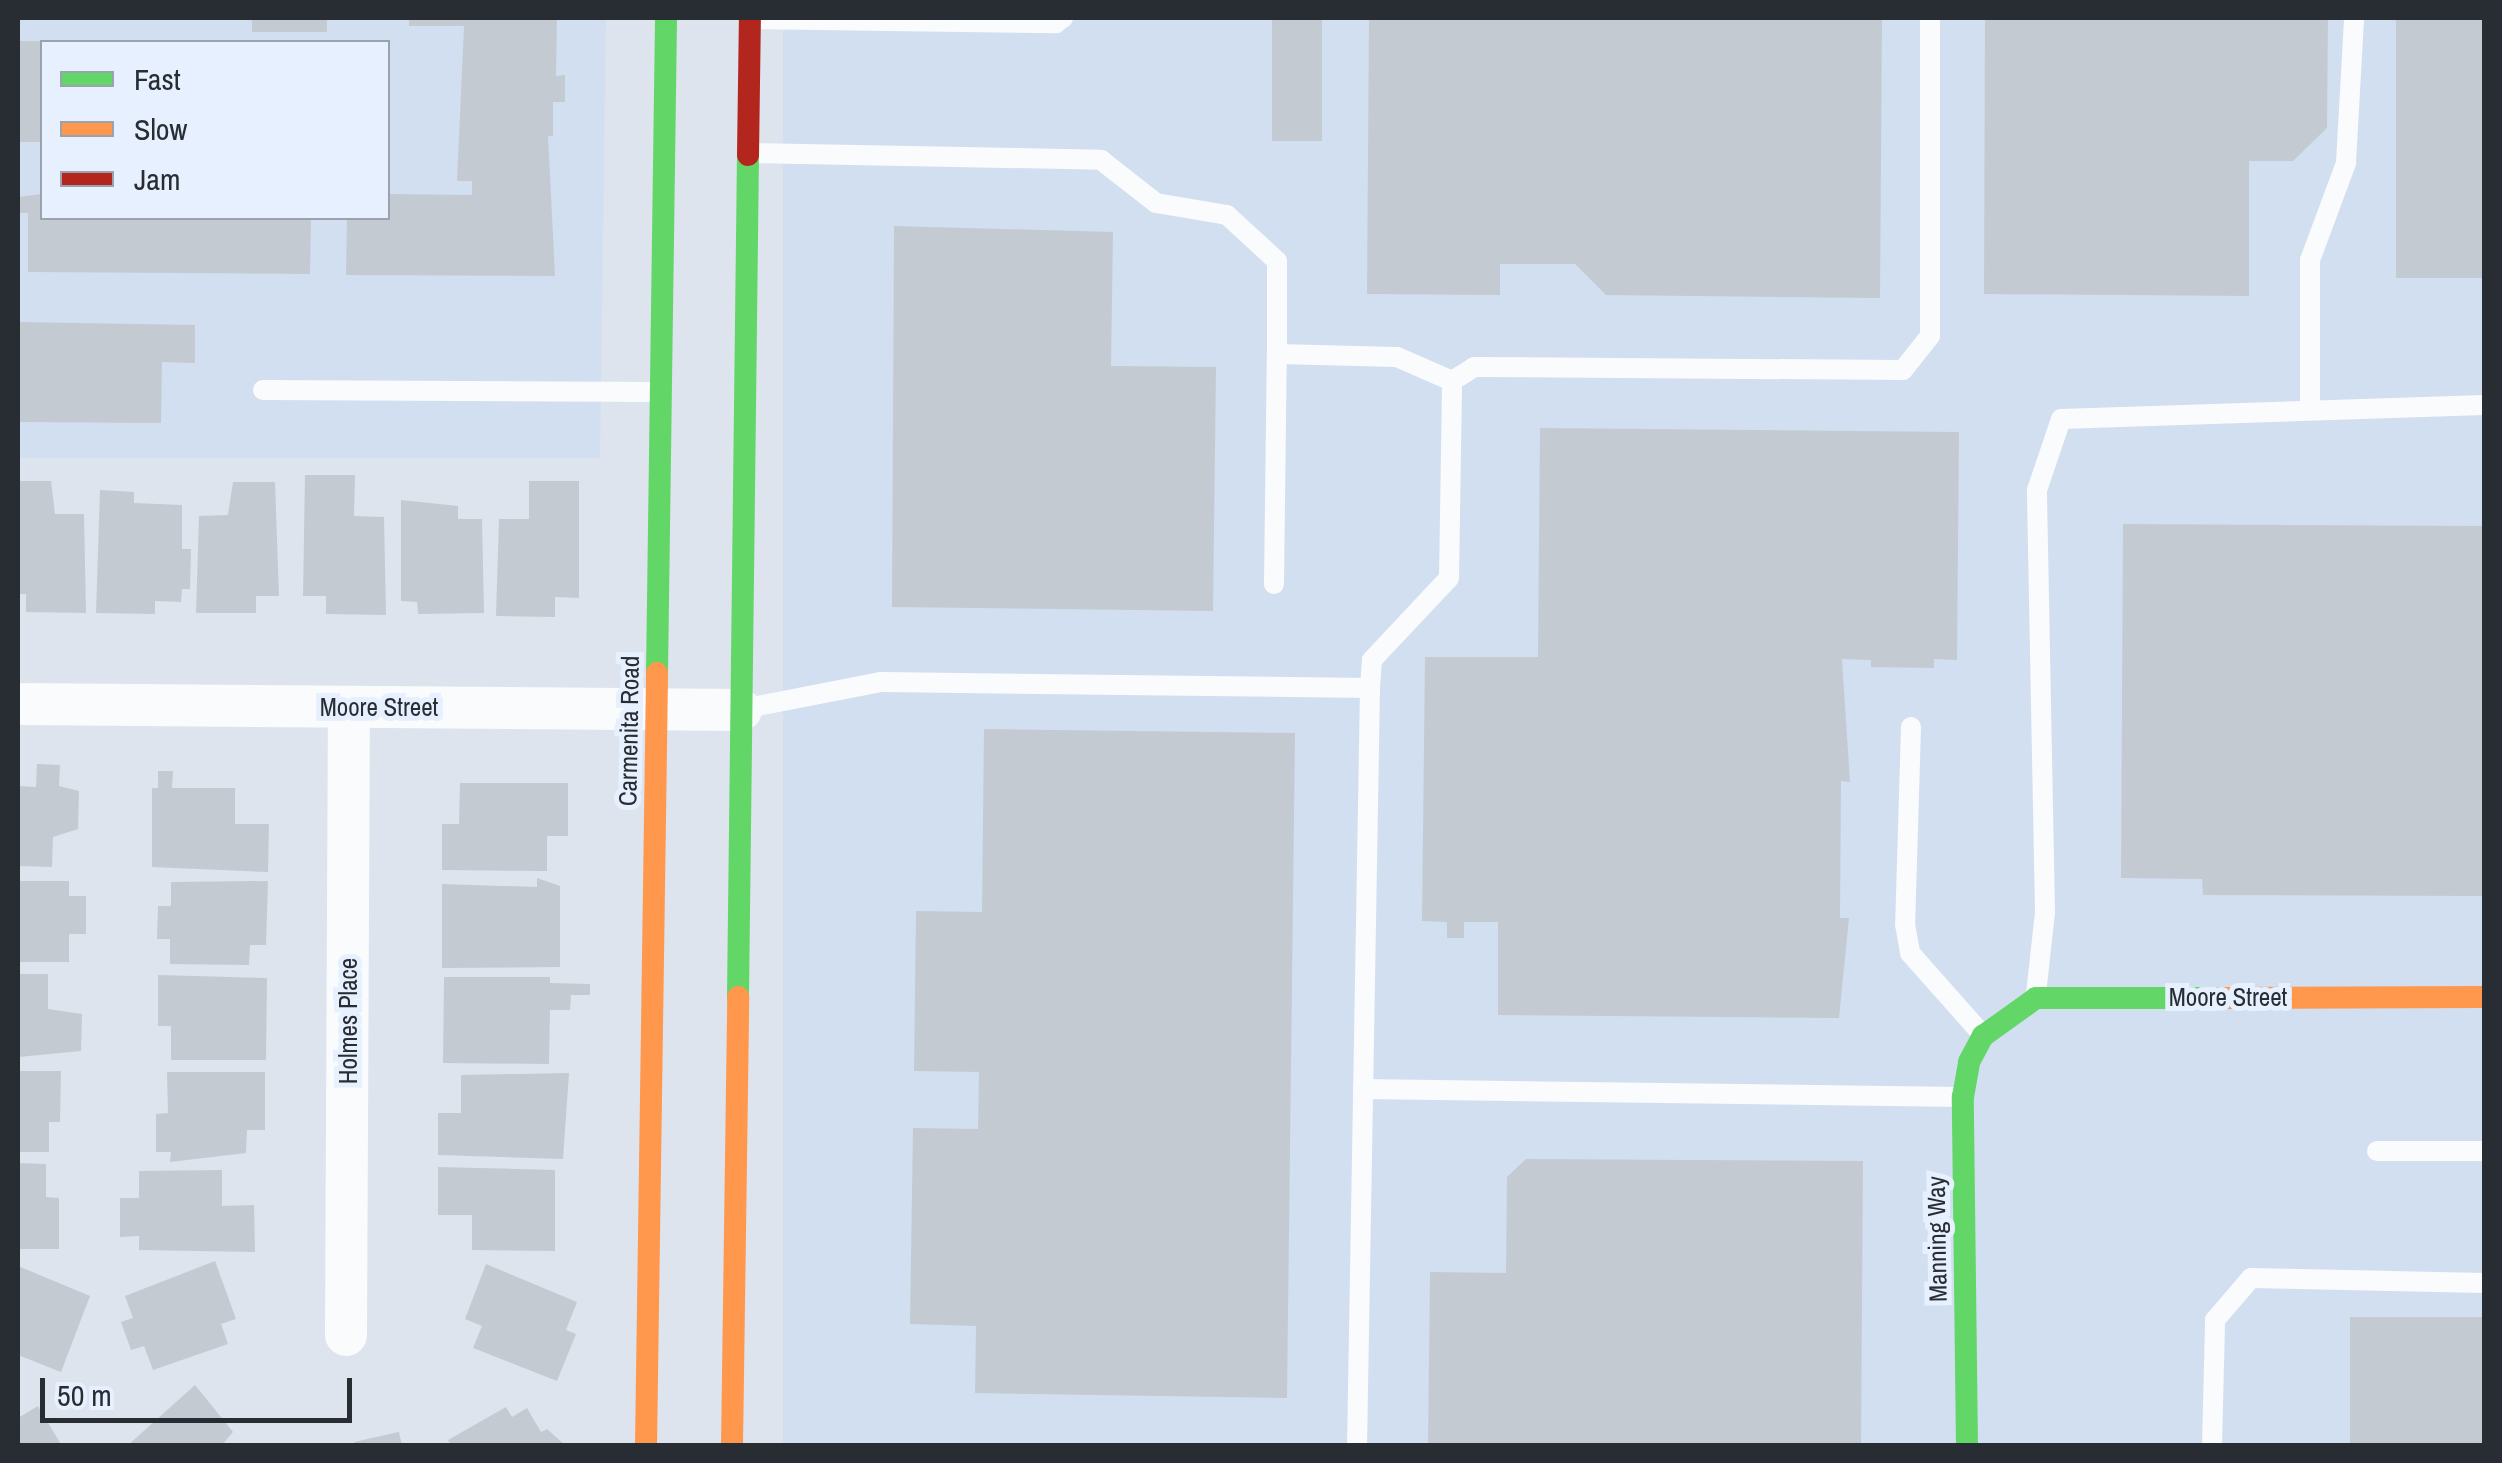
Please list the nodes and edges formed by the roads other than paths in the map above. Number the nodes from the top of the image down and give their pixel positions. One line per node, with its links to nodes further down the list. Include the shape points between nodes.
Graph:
1 (666, 18): 10 (main road, Carmenita Road)
2 (750, 18): 3 (lane); 6 (main road)
3 (1063, 18)
4 (1930, 18): 8 (lane, via 1930,336 1902,370 1474,367)
5 (2354, 18): 12 (lane, via 2346,163 2310,260)
6 (748, 153): 7 (lane, via 1101,160 1156,203 1227,215 1276,261); 18 (main road)
7 (1277, 354): 8 (lane, via 1397,357); 13 (lane)
8 (1452, 381): 14 (lane, via 1449,578 1372,660)
9 (264, 390): 10 (lane)
10 (661, 392): 17 (main road, Carmenita Road)
11 (2484, 405): 12 (lane)
12 (2310, 409): 21 (lane, via 2062,419 2036,490 2045,912)
13 (1274, 584)
14 (1370, 688): 18 (lane, via 880,682); 23 (lane)
15 (18, 704): 16 (street, Moore Street)
16 (349, 707): 17 (street, Moore Street); 28 (street, Holmes Place)
17 (656, 709): 18 (street, Moore Street); 29 (main road, Carmenita Road)
18 (741, 710): 30 (main road)
19 (1911, 727): 22 (lane, via 1905,924 1910,953)
20 (2484, 997): 21 (main road, Moore Street)
21 (2036, 998): 22 (main road)
22 (1983, 1036): 24 (main road, Manning Way)
23 (1363, 1089): 24 (lane); 31 (lane)
24 (1962, 1098): 32 (main road, Manning Way)
25 (2484, 1150): 26 (lane)
26 (2377, 1151)
27 (2484, 1283): 33 (lane, via 2251,1278 2215,1320)
28 (346, 1336)
29 (646, 1446)
30 (732, 1446)
31 (1357, 1446)
32 (1967, 1446)
33 (2212, 1446)

